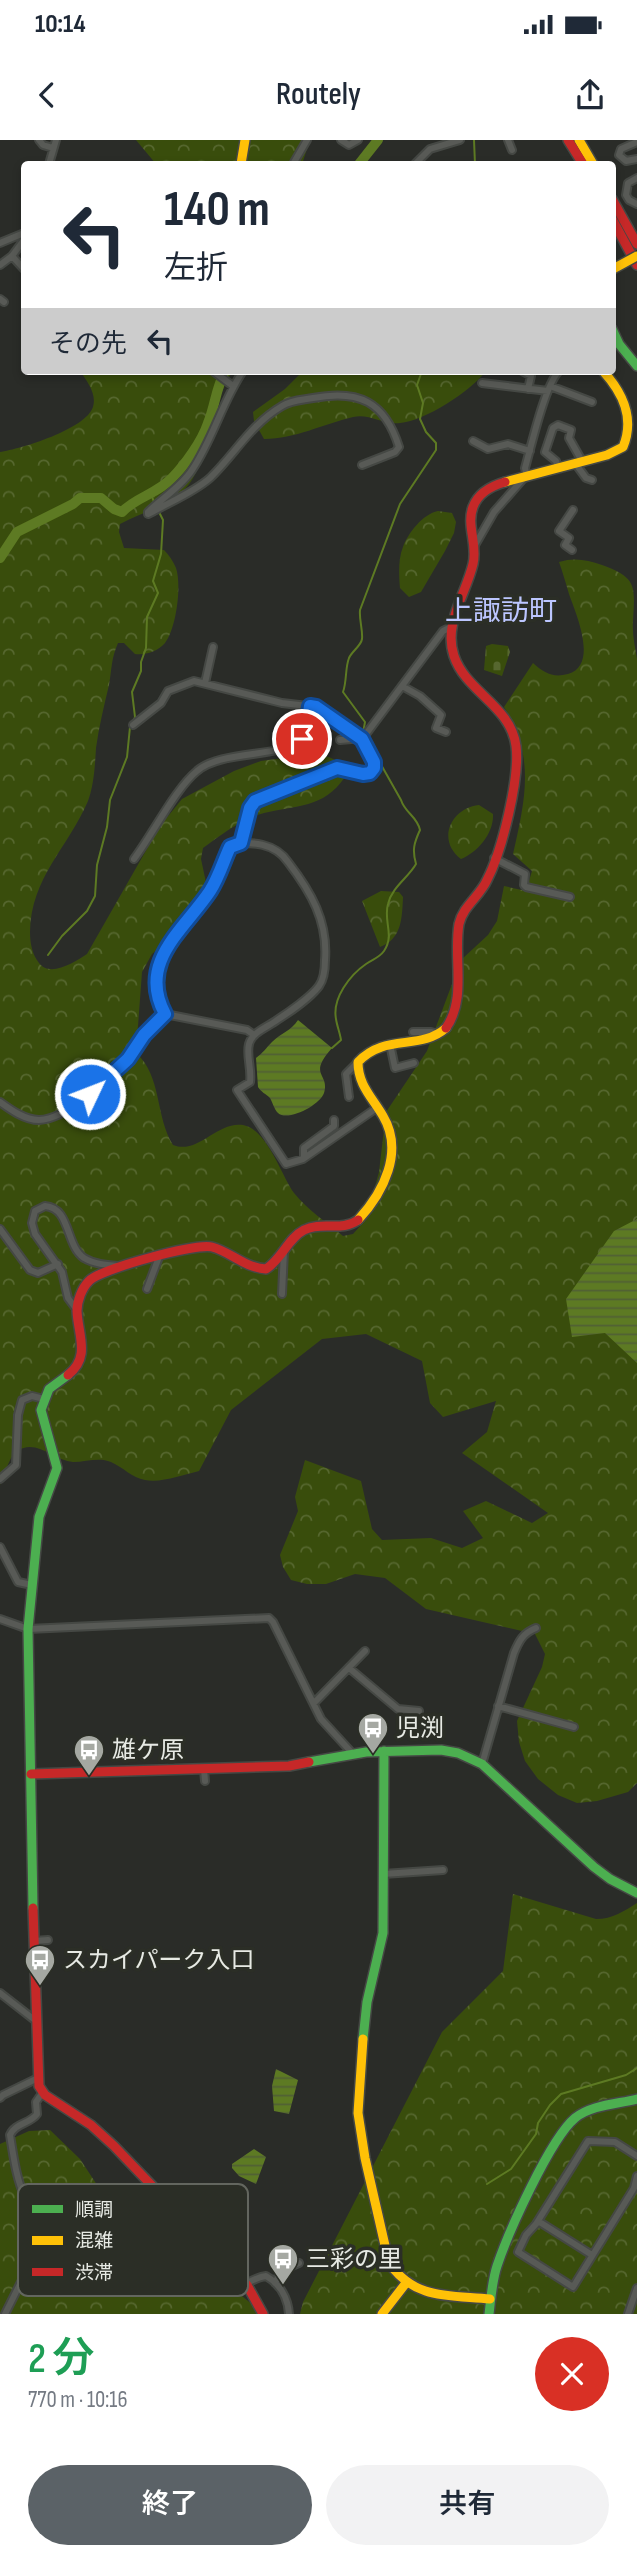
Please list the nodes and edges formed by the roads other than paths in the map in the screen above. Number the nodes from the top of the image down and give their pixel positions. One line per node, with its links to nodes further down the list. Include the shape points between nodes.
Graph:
1 (39, 140): 13 (street)
2 (56, 140): 13 (street)
3 (244, 140): 18 (main road)
4 (307, 140): 19 (street)
5 (341, 140): 6 (street, via 349,145)
6 (358, 140)
7 (425, 140): 14 (street)
8 (460, 140): 14 (street)
9 (508, 140): 15 (street)
10 (568, 140): 21 (main road)
11 (579, 140): 22 (main road)
12 (637, 142): 16 (street, via 621,149 619,155 626,161)
13 (53, 148): 17 (street)
14 (429, 149): 20 (street)
15 (512, 149)
16 (637, 159)
17 (49, 161)
18 (242, 161)
19 (295, 161)
20 (419, 161)
21 (581, 161)
22 (591, 161)
23 (637, 178): 24 (street, via 628,183 626,195)
24 (637, 204)
25 (616, 206): 30 (main road)
26 (616, 226): 34 (main road)
27 (21, 234): 28 (street)
28 (0, 243)
29 (21, 244): 31 (street)
30 (637, 244)
31 (12, 256): 33 (street); 35 (street)
32 (637, 256): 36 (main road, bridge)
33 (0, 265)
34 (637, 265)
35 (21, 266)
36 (616, 267)
37 (616, 338): 38 (main road)
38 (637, 366)
39 (219, 375): 45 (street)
40 (239, 375): 45 (street)
41 (529, 375): 46 (street)
42 (557, 375): 47 (street)
43 (606, 375): 51 (main road, via 623,394 628,440 616,452)
44 (482, 383): 46 (street)
45 (231, 384): 52 (street, via 192,470 148,514 209,478 244,437 290,402 336,394 370,403 393,426 399,447)
46 (528, 389): 47 (street)
47 (549, 389): 48 (street); 50 (street)
48 (592, 402)
49 (473, 441): 50 (street, via 488,449 508,444)
50 (530, 451): 54 (street)
51 (579, 462): 53 (main road); 53 (street, via 569,438 571,430 558,425 545,452); 55 (street, via 586,478)
52 (362, 465)
53 (558, 468): 54 (main road)
54 (526, 477): 57 (street, via 494,512); 57 (main road, via 494,485 479,496 471,514)
55 (592, 480)
56 (573, 510): 58 (street, via 559,531 569,538 565,545)
57 (475, 545): 59 (main road, via 471,572)
58 (572, 550)
59 (451, 627): 62 (street, via 443,631); 71 (main road, via 451,642 462,671 503,715 514,735 513,788)
60 (213, 647): 61 (street)
61 (205, 683): 63 (street); 64 (street, via 194,681 169,691 161,704)
62 (402, 685): 65 (street, via 441,715); 68 (street)
63 (310, 706): 68 (street); 72 (street, via 307,727 294,747 239,755 196,771)
64 (133, 724)
65 (436, 728): 66 (street); 67 (street)
66 (446, 732)
67 (432, 736)
68 (364, 737): 69 (street); 70 (street, via 374,762 370,773 337,768 255,801)
69 (340, 740)
70 (241, 843): 74 (street, via 230,847 210,890 162,955 156,971 157,995); 77 (street, via 281,852 316,907 326,942 325,972 319,986)
71 (494, 858): 73 (street, via 525,874 526,887); 76 (main road, via 483,888 461,920 454,1012)
72 (134, 859)
73 (570, 897)
74 (165, 1014): 77 (street); 82 (street, via 128,1059 71,1108 39,1120)
75 (413, 1032): 76 (street)
76 (438, 1034): 78 (main road)
77 (254, 1035): 85 (street, via 249,1045 250,1082 237,1090 286,1164)
78 (390, 1044): 79 (main road, via 370,1050); 80 (street, via 396,1068)
79 (358, 1062): 81 (street, via 346,1074); 83 (main road, via 358,1079)
80 (414, 1063)
81 (349, 1097)
82 (0, 1102)
83 (378, 1107): 85 (street); 87 (main road, via 389,1128 393,1152 380,1190 355,1223 303,1230)
84 (334, 1120): 85 (street, via 334,1126 304,1148)
85 (304, 1158)
86 (0, 1229): 89 (street, via 30,1270 38,1273)
87 (284, 1251): 88 (main road, via 266,1269 242,1263 213,1247); 92 (street)
88 (159, 1257): 90 (main road); 91 (street)
89 (58, 1264): 90 (street, via 32,1223 35,1211 44,1206 58,1210 83,1257 96,1264); 93 (street, via 68,1298)
90 (123, 1266): 93 (main road, via 89,1282)
91 (147, 1289)
92 (282, 1294)
93 (77, 1310): 94 (main road, via 82,1354 75,1368 49,1389)
94 (44, 1399): 95 (street, via 32,1396 23,1400 16,1465); 97 (main road, via 42,1418 57,1468 39,1517)
95 (0, 1479)
96 (0, 1546): 97 (street, via 18,1582)
97 (32, 1585): 100 (main road)
98 (0, 1619): 100 (street)
99 (536, 1628): 104 (street, via 520,1639)
100 (28, 1629): 103 (street, via 269,1618); 111 (main road)
101 (365, 1651): 102 (street)
102 (349, 1668): 103 (street); 105 (street, via 398,1709)
103 (314, 1703): 108 (street, via 321,1719)
104 (498, 1706): 106 (street); 109 (street)
105 (419, 1711)
106 (574, 1727)
107 (384, 1751): 108 (main road); 109 (main road, via 441,1750); 114 (main road)
108 (353, 1754): 110 (main road, via 302,1765)
109 (482, 1765): 115 (main road, via 594,1867)
110 (204, 1769): 111 (main road); 112 (street)
111 (31, 1774): 117 (main road)
112 (205, 1781)
113 (443, 1870): 114 (street)
114 (383, 1874): 134 (main road, via 383,1933 364,2024 358,2113 389,2263)
115 (637, 1893)
116 (48, 1940): 117 (street)
117 (34, 1941): 119 (main road)
118 (0, 1993): 119 (street)
119 (36, 2021): 120 (main road)
120 (38, 2078): 121 (main road); 122 (street)
121 (43, 2092): 126 (street, via 34,2119 10,2135); 127 (main road, via 99,2132)
122 (0, 2098)
123 (637, 2099): 129 (main road, via 585,2113 566,2126)
124 (637, 2156): 128 (street, via 615,2142 588,2141)
125 (637, 2176): 131 (street)
126 (19, 2184)
127 (150, 2184)
128 (538, 2221): 130 (street); 131 (street)
129 (514, 2229): 130 (street); 139 (main road, via 498,2264)
130 (526, 2235): 131 (street, via 518,2252 573,2287)
131 (592, 2255)
132 (299, 2263): 133 (street, via 281,2271)
133 (275, 2283): 135 (street, via 266,2276); 143 (street)
134 (406, 2283): 139 (main road, via 435,2294); 140 (main road)
135 (248, 2284)
136 (248, 2287): 142 (main road)
137 (18, 2288): 141 (street)
138 (637, 2288): 145 (street)
139 (491, 2300): 144 (main road)
140 (388, 2312)
141 (5, 2314)
142 (263, 2314)
143 (289, 2314)
144 (489, 2314)
145 (628, 2314)

